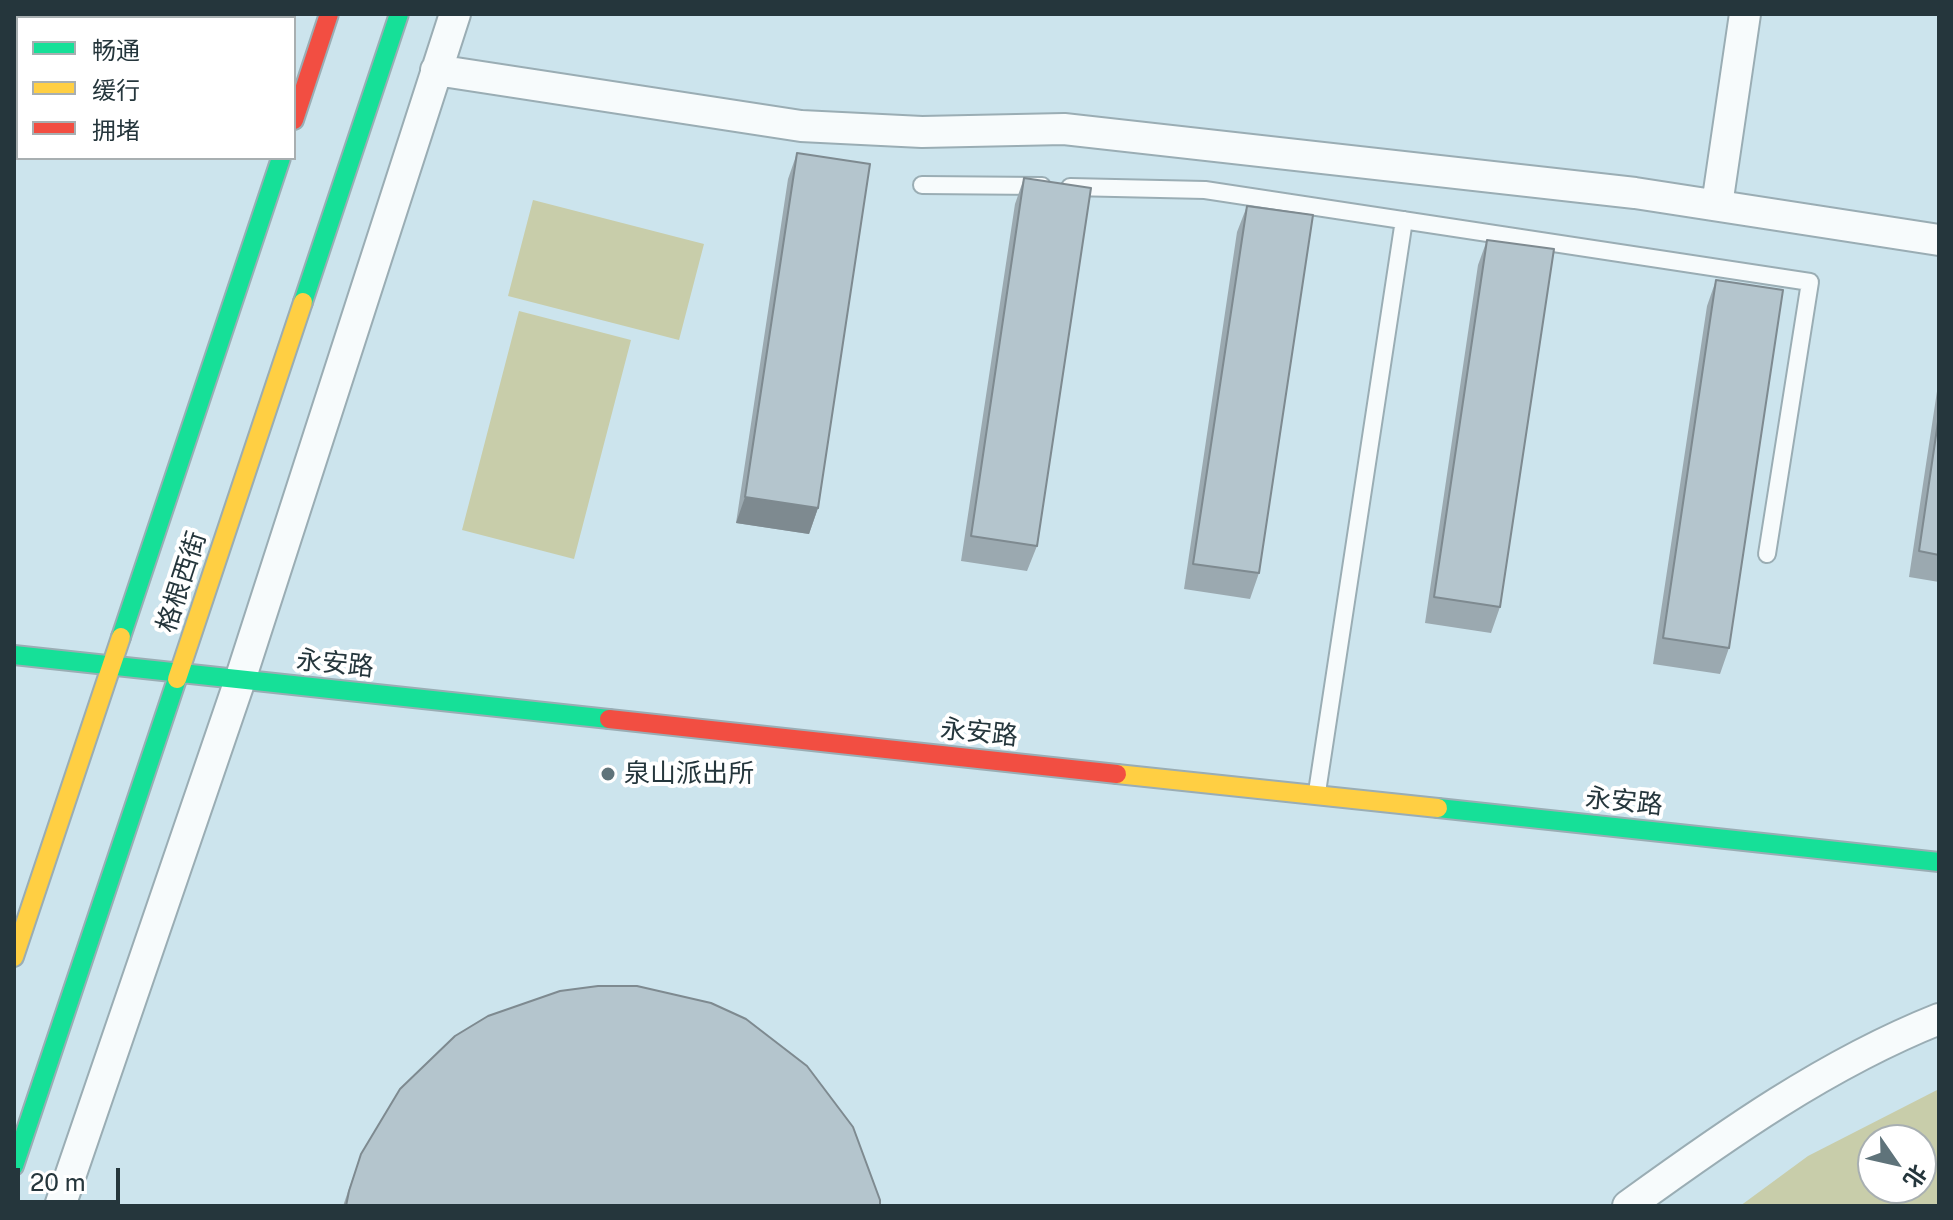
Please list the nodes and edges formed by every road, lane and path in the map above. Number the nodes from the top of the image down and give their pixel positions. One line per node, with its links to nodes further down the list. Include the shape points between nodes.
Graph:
1 (329, 14): 6 (street)
2 (399, 14): 15 (street, 格根西街)
3 (455, 14): 5 (street)
4 (1745, 14): 9 (street)
5 (436, 70): 9 (street, via 801,126 922,132 1064,129); 16 (street)
6 (296, 114)
7 (280, 160): 14 (street, 格根西街)
8 (922, 185): 10 (lane, via 1205,190)
9 (1717, 205): 11 (street)
10 (1404, 220): 12 (lane, via 1810,282); 17 (lane)
11 (1939, 240)
12 (1767, 554)
13 (14, 655): 14 (street, 永安路)
14 (111, 666): 15 (street, 永安路); 19 (street, 格根西街)
15 (179, 674): 16 (street, 永安路); 21 (street, 格根西街)
16 (240, 680): 17 (street, 永安路); 22 (street)
17 (1316, 795): 18 (street, 永安路)
18 (1939, 862)
19 (14, 957)
20 (1939, 1019): 23 (street, via 1889,1039 1745,1121)
21 (14, 1166)
22 (60, 1206)
23 (1628, 1206)

